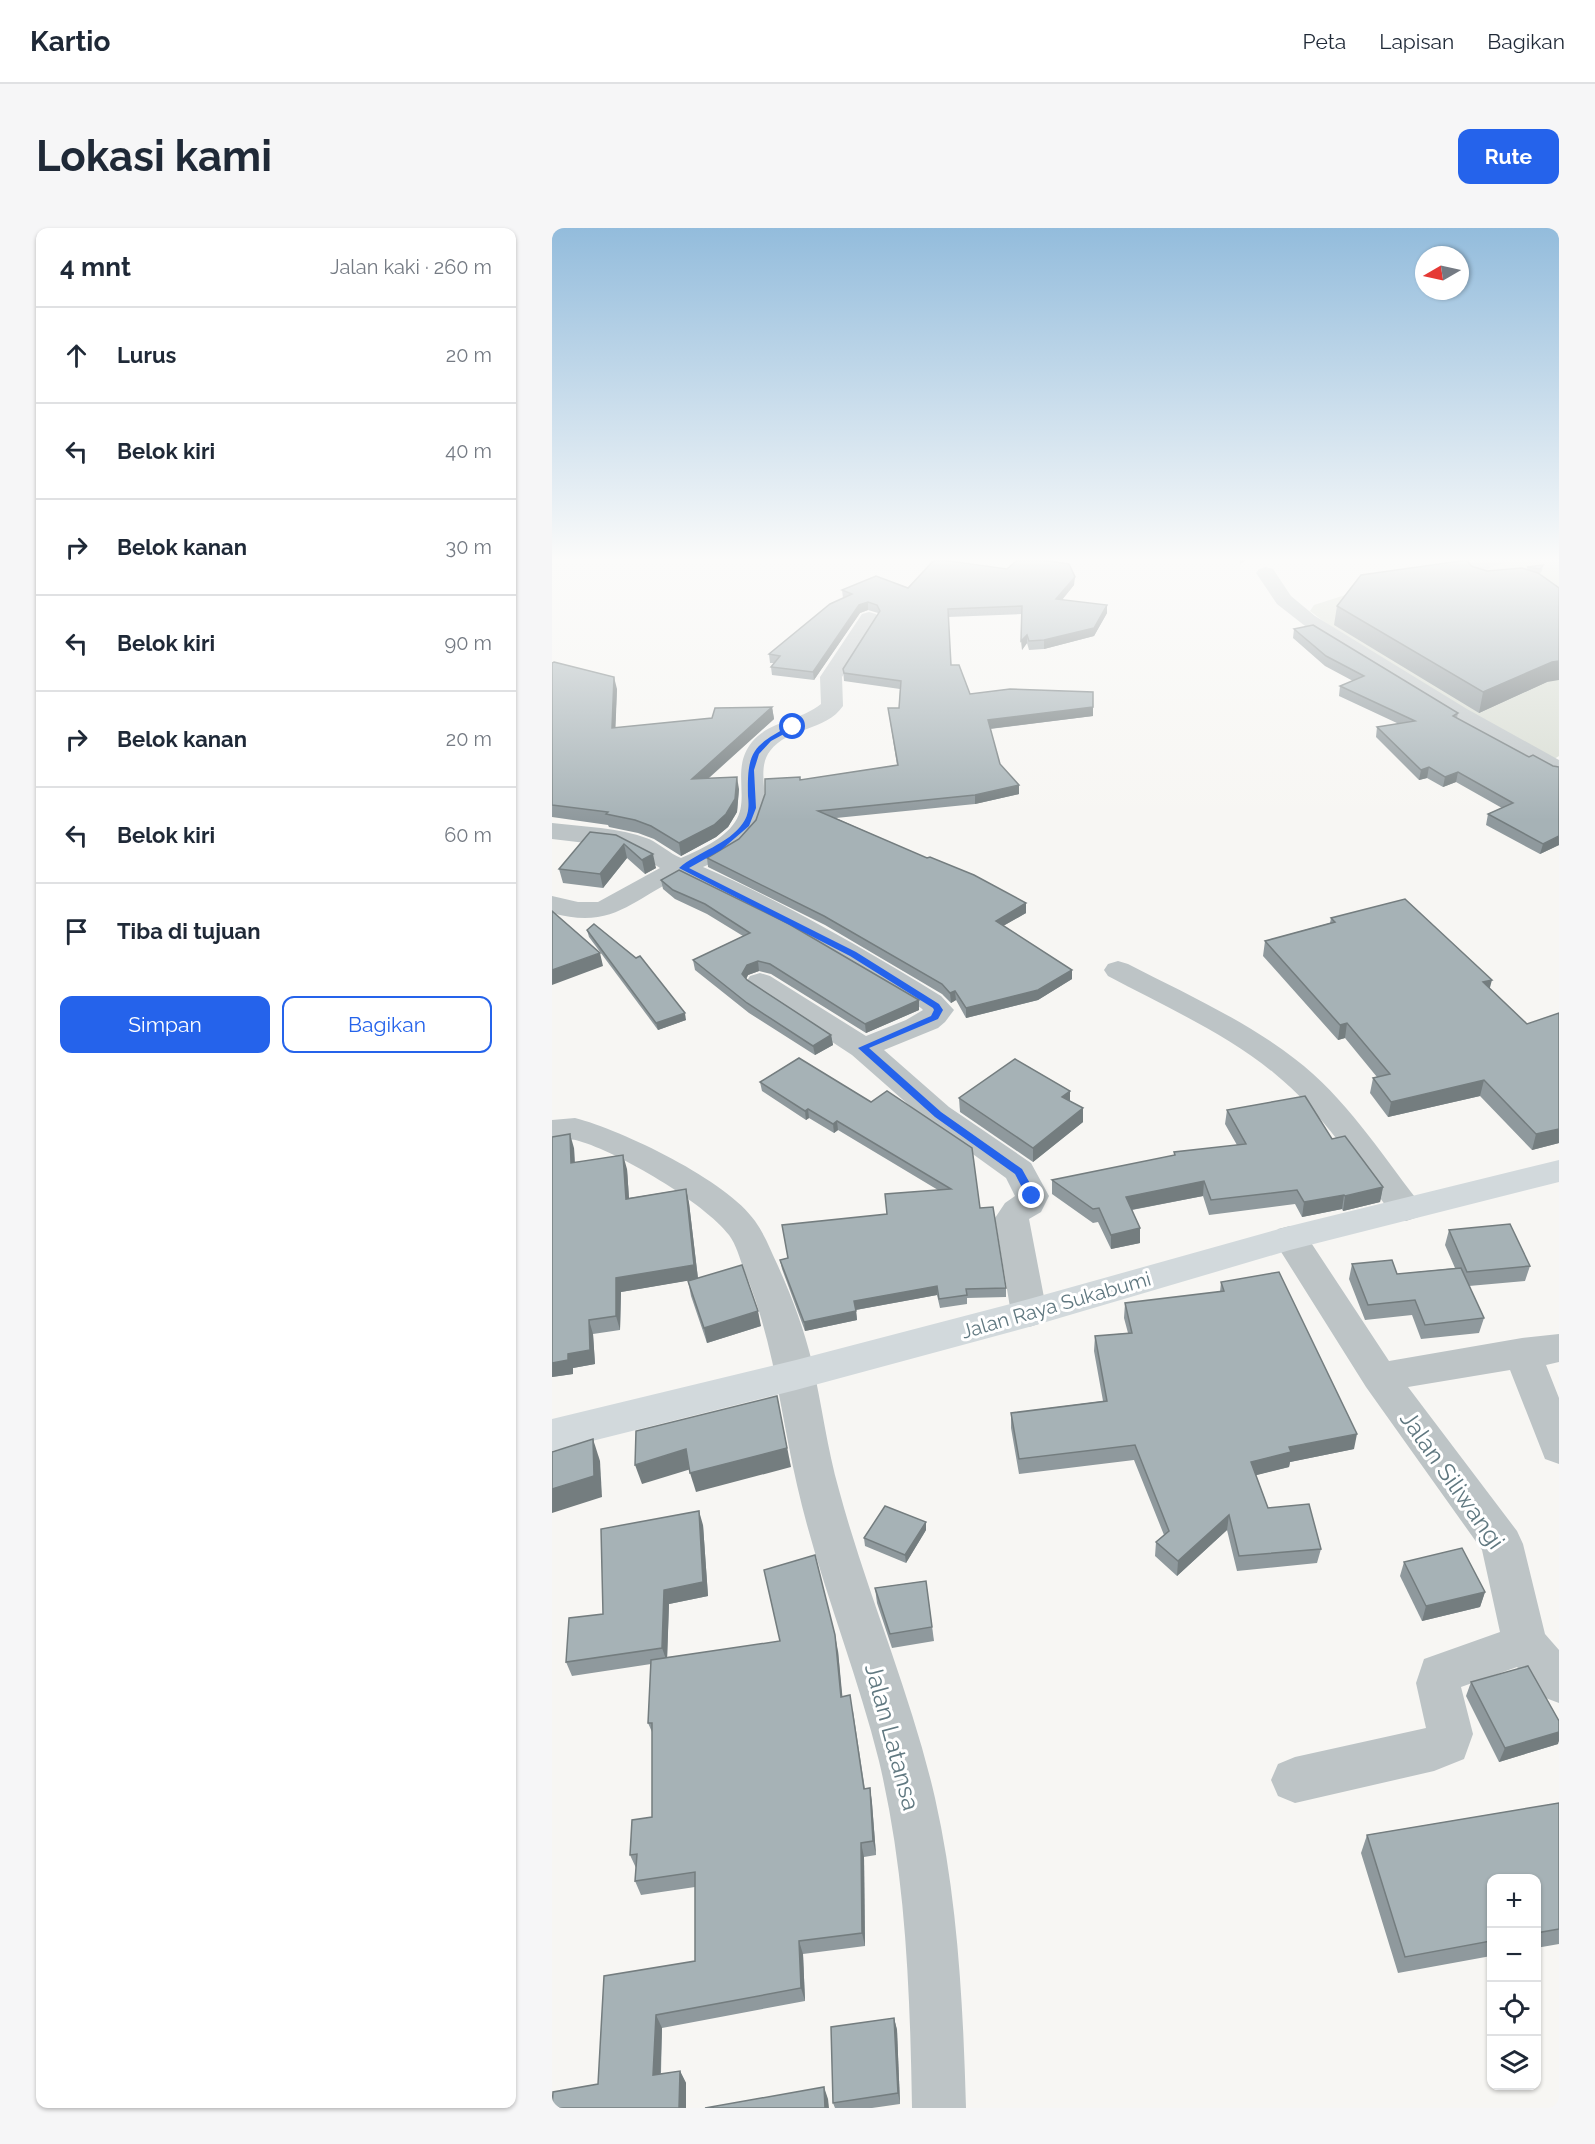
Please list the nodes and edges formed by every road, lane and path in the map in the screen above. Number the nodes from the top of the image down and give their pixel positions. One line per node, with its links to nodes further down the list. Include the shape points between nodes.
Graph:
1 (851, 645): 5 (street, via 831,676 832,706 818,717 774,736 756,753 751,770 753,808 747,824 718,848)
2 (1346, 645): 3 (street, via 1420,692)
3 (1559, 769)
4 (552, 831): 5 (street, via 641,844)
5 (683, 868): 6 (street, via 605,908 566,910); 9 (street, via 853,954 939,1010 935,1018)
6 (552, 904)
7 (1118, 970): 12 (street, via 1228,1029 1285,1066 1333,1112)
8 (760, 982): 9 (street)
9 (863, 1048): 14 (street, via 938,1114 1019,1172 1032,1200 1012,1218)
10 (552, 1131): 17 (street, Jalan Latansa, via 585,1131 622,1148 688,1184 740,1225 769,1286)
11 (1559, 1171): 12 (highway, Jalan Raya Sukabumi)
12 (1406, 1209): 13 (highway, Jalan Raya Sukabumi)
13 (1290, 1238): 14 (highway, Jalan Raya Sukabumi); 18 (street, Jalan Siliwangi)
14 (1029, 1313): 17 (highway, Jalan Raya Sukabumi)
15 (1559, 1348): 16 (street)
16 (1522, 1352): 18 (street); 20 (street)
17 (796, 1376): 19 (highway, Jalan Raya Sukabumi); 24 (street, Jalan Latansa, via 804,1433 819,1491 888,1715 924,1868 938,2025)
18 (1379, 1377): 21 (street, Jalan Siliwangi, via 1502,1544)
19 (552, 1435)
20 (1559, 1448)
21 (1526, 1644): 22 (street, Jalan Siliwangi); 23 (street, via 1440,1674 1439,1695 1451,1733 1448,1743)
22 (1559, 1683)
23 (1295, 1780)
24 (939, 2108)

